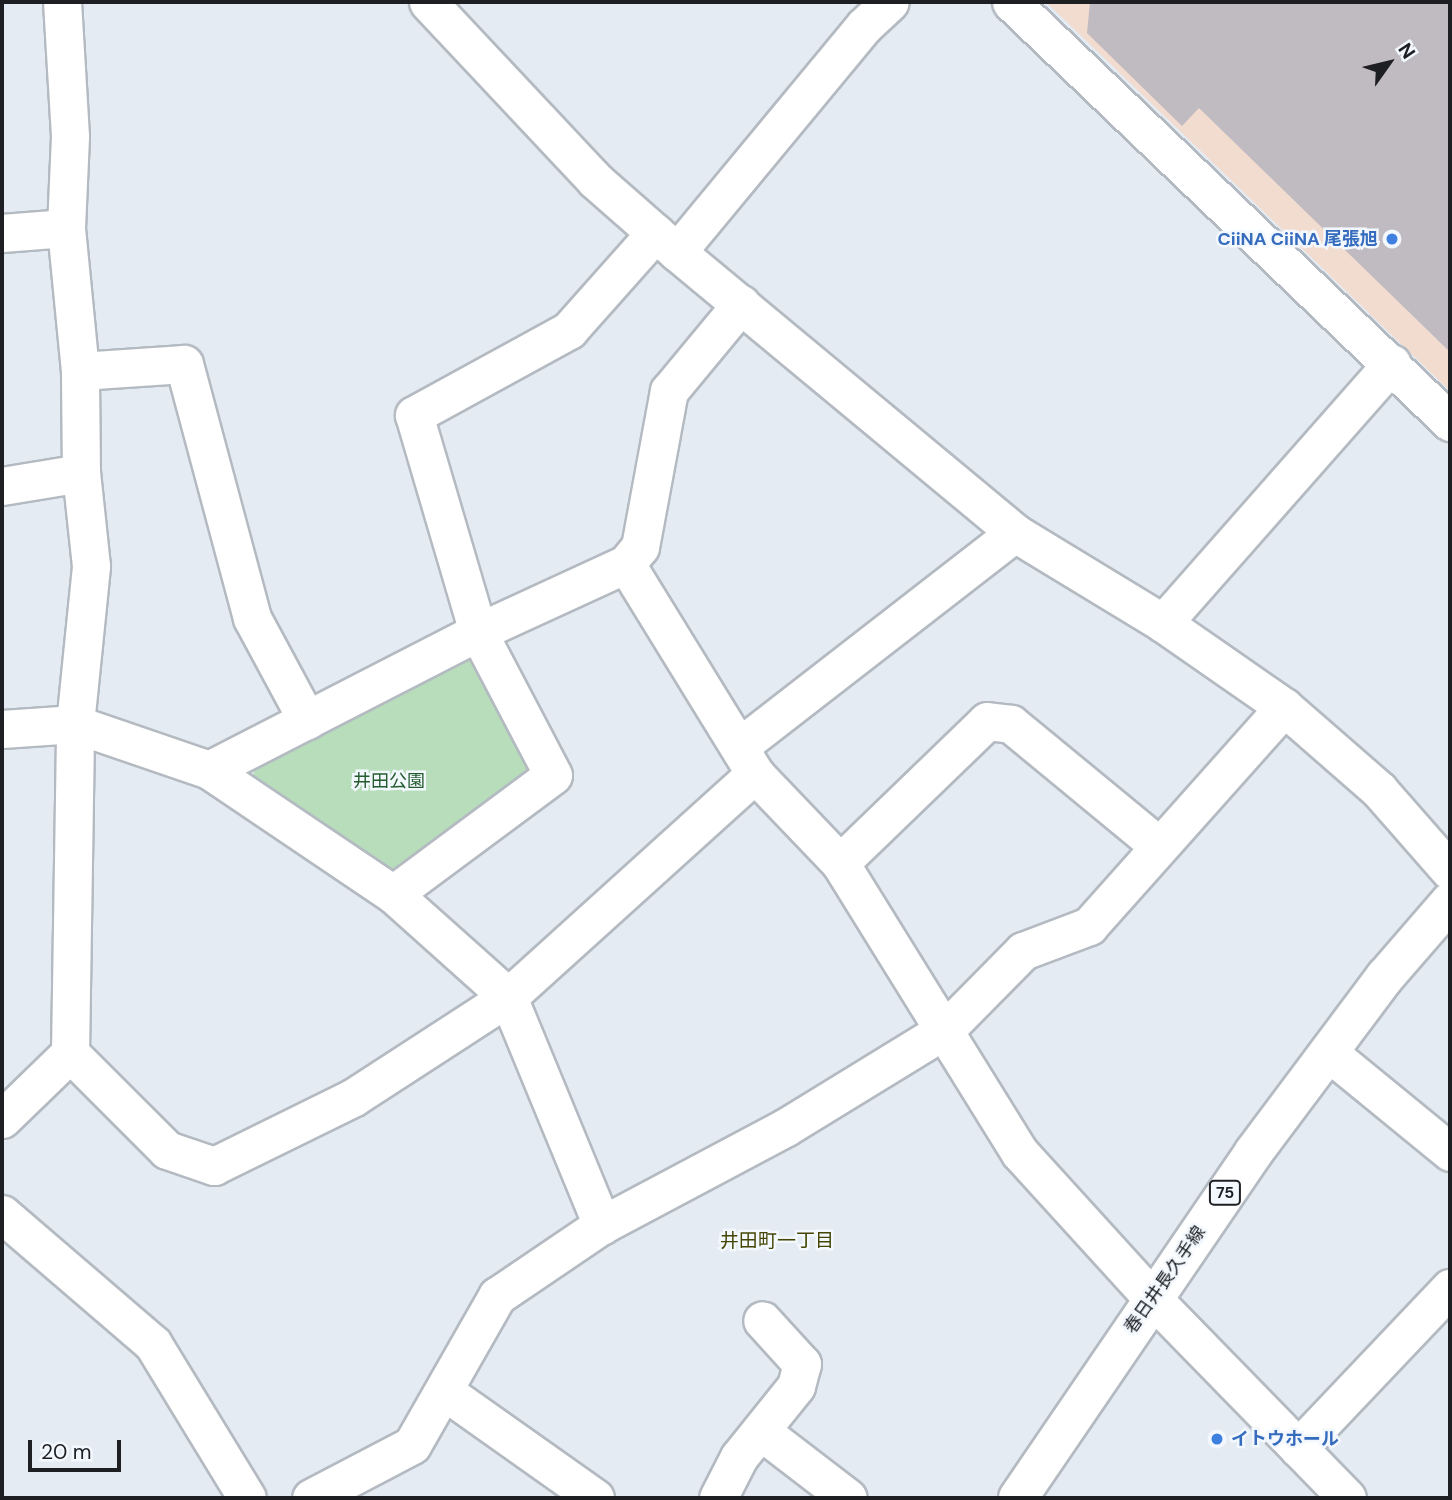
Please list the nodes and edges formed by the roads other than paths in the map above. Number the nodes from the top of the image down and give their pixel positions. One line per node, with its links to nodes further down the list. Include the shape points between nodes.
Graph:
1 (62, 2): 5 (street, via 70,136)
2 (428, 2): 7 (street, via 594,180)
3 (890, 2): 7 (street)
4 (1011, 2): 9 (street)
5 (66, 228): 6 (street); 10 (street)
6 (2, 233)
7 (666, 243): 8 (street); 17 (street, via 569,330 414,415)
8 (741, 304): 14 (street); 15 (street, via 669,391 640,547)
9 (1392, 363): 11 (street); 16 (street)
10 (80, 371): 12 (street); 19 (street, via 184,364 252,618)
11 (1450, 422)
12 (82, 473): 13 (street); 20 (street, via 92,566)
13 (2, 486)
14 (1015, 533): 16 (street); 22 (street)
15 (626, 565): 17 (street); 22 (street)
16 (1163, 623): 18 (street)
17 (478, 632): 19 (street); 27 (street, via 553,775)
18 (1284, 707): 24 (street); 26 (street, via 1379,790)
19 (307, 720): 23 (street)
20 (75, 724): 21 (street); 23 (street); 32 (street)
21 (2, 729)
22 (747, 760): 25 (street); 29 (street)
23 (209, 770): 27 (street)
24 (1159, 846): 25 (street, via 1011,724 987,721); 30 (street, via 1089,926 1023,951)
25 (841, 863): 30 (street)
26 (1450, 871)
27 (393, 894): 29 (street)
28 (1450, 902): 31 (main road, 春日井長久手線 / 75)
29 (508, 997): 32 (street, via 354,1097 214,1166 167,1150); 36 (street)
30 (946, 1029): 36 (street, via 786,1128); 38 (street, via 1020,1153)
31 (1328, 1052): 34 (street); 38 (main road, 春日井長久手線 / 75)
32 (70, 1053): 33 (street)
33 (2, 1119)
34 (1450, 1152)
35 (2, 1214): 43 (street, via 153,1344)
36 (602, 1225): 40 (street, via 497,1296)
37 (1450, 1288): 42 (street)
38 (1152, 1298): 42 (street); 48 (main road, 春日井長久手線 / 75)
39 (762, 1320): 41 (street, via 802,1364 796,1386)
40 (444, 1391): 44 (street, via 412,1445); 45 (street)
41 (762, 1432): 46 (street, via 740,1457); 47 (street)
42 (1298, 1448): 49 (street)
43 (247, 1498)
44 (311, 1498)
45 (594, 1498)
46 (718, 1498)
47 (848, 1498)
48 (1018, 1498)
49 (1347, 1498)

